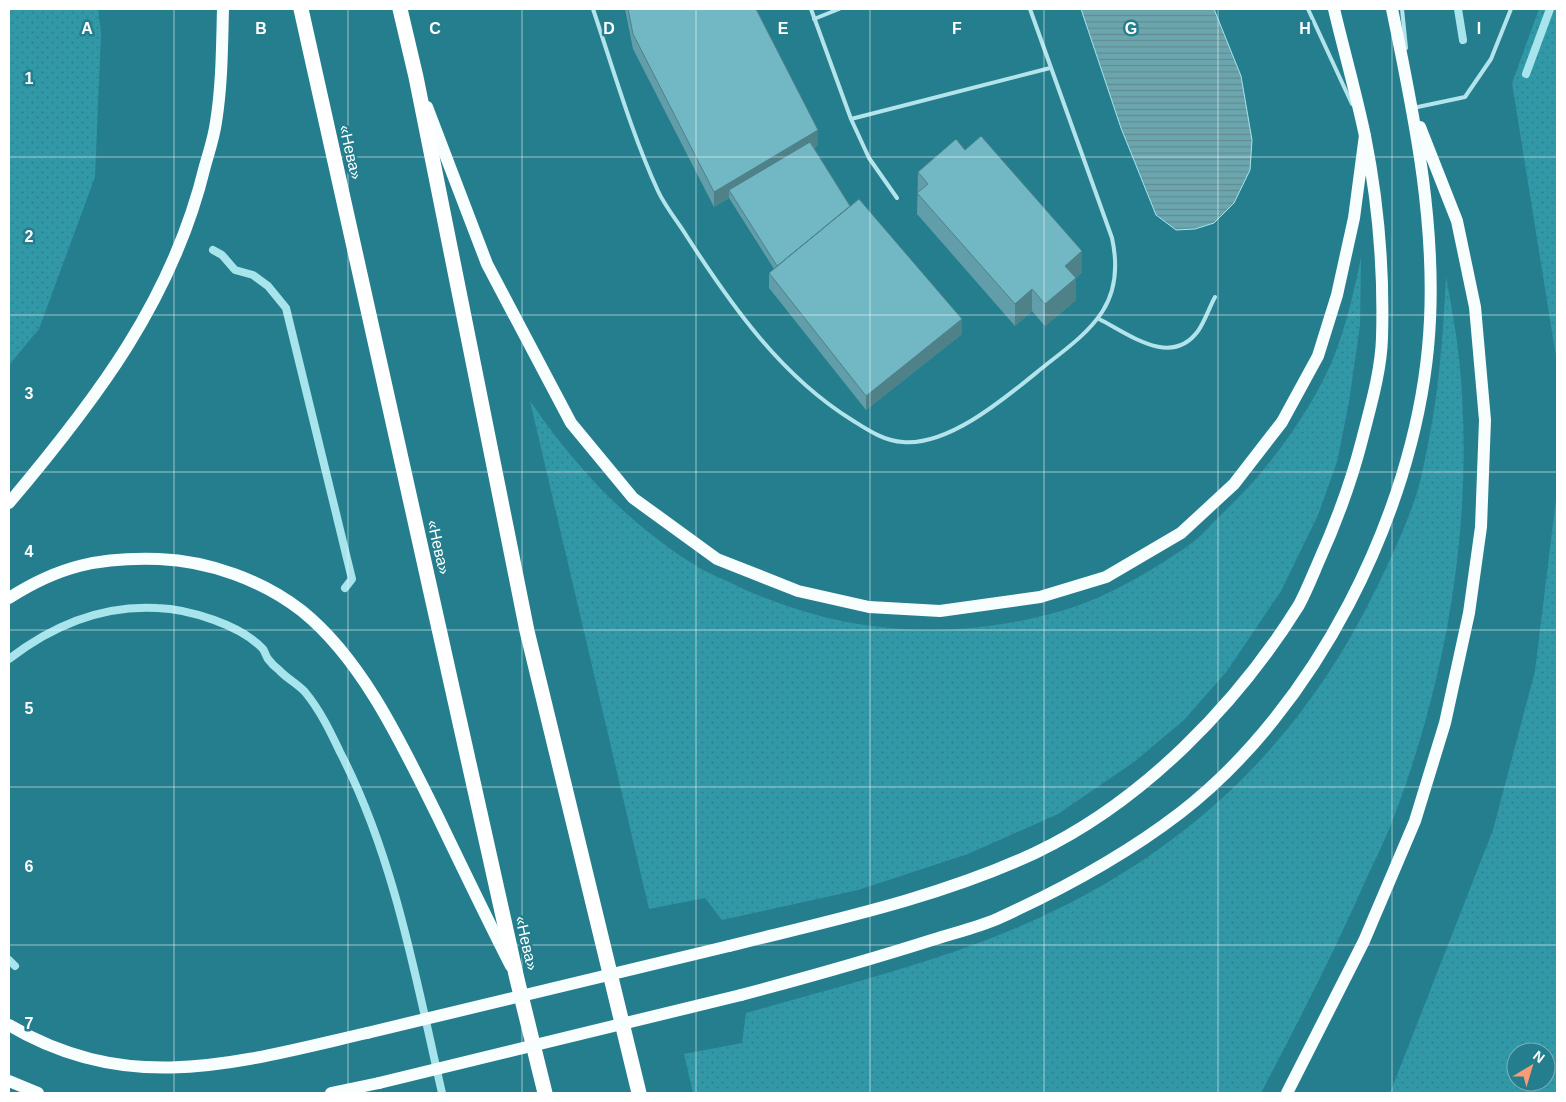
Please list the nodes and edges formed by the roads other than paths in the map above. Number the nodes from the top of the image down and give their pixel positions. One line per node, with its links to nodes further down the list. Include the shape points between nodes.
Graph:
1 (223, 9): 22 (main road, via 216,123 201,185 177,255 123,356)
2 (301, 9): 24 (highway, «Нева»)
3 (400, 9): 15 (highway)
4 (593, 9): 21 (lane, via 658,192 718,285 780,362 828,405 879,437 905,443 931,438 970,423 1082,337)
5 (811, 9): 13 (lane)
6 (840, 9): 13 (lane)
7 (1030, 9): 14 (lane)
8 (1308, 9): 18 (lane)
9 (1334, 9): 18 (main road)
10 (1392, 9): 16 (main road)
11 (1402, 9): 16 (lane)
12 (1511, 9): 16 (lane, via 1491,60 1466,97)
13 (814, 19): 17 (lane)
14 (1050, 68): 17 (lane); 21 (lane, via 1112,238 1116,279 1112,297)
15 (416, 77): 18 (main road, via 487,264 571,423 633,498 717,559 798,591 878,608 940,612 1040,597 1106,577 1181,533 1234,484 1282,422 1318,356 1337,295 1354,218); 30 (highway, via 527,631)
16 (1413, 109): 28 (main road, bridge, via 1430,284 1428,348 1417,420 1398,487 1378,547 1338,627 1278,714 1238,760 1182,812 1123,854 993,920 741,996); 31 (main road, via 1457,221 1475,307 1485,420 1481,527 1470,613 1445,723 1414,822 1364,942)
17 (851, 119): 19 (lane, via 869,158)
18 (1363, 129): 25 (main road, bridge, via 1379,226 1382,340 1370,410 1355,469 1336,522 1300,603 1241,686 1202,731 1153,775 1103,813 1039,851 965,883 876,909 254,1059 192,1067 131,1068 80,1057 36,1041)
19 (896, 198)
20 (1215, 297): 21 (lane, via 1198,331 1180,346 1168,350)
21 (1098, 319)
22 (9, 503)
23 (9, 598): 24 (main road, via 34,582 78,565 122,558 170,560 212,567 256,583 302,611 366,683 415,772)
24 (517, 980): 29 (highway, «Нева»)
25 (9, 1025)
26 (9, 1081): 27 (main road)
27 (38, 1093)
28 (331, 1093)
29 (545, 1093)
30 (639, 1093)
31 (1287, 1093)

